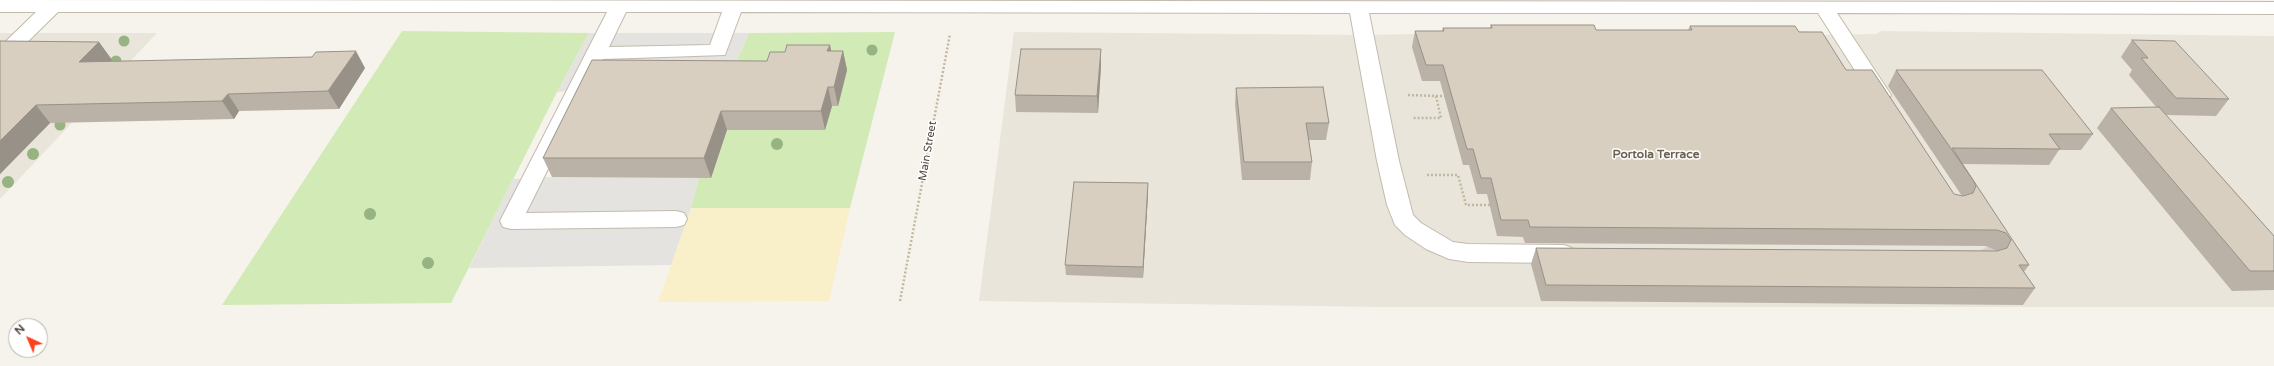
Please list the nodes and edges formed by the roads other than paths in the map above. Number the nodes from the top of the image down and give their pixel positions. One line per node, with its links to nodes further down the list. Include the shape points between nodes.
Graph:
1 (215, 3): 8 (street); 10 (street)
2 (710, 3): 8 (street); 9 (street)
3 (954, 3): 9 (street); 11 (street)
4 (1544, 3): 5 (street); 11 (street)
5 (1584, 3): 12 (street)
6 (2006, 3): 12 (street); 13 (street)
7 (0, 6): 10 (street)
8 (620, 6): 14 (street)
9 (734, 6): 14 (street, via 718,51)
10 (52, 7): 15 (street)
11 (1358, 7): 18 (street, via 1388,161 1403,219 1413,229 1449,250 1468,253)
12 (1824, 8): 16 (street)
13 (2274, 8)
14 (597, 53): 17 (street, via 511,221)
15 (0, 58)
16 (1893, 113)
17 (676, 219)
18 (1583, 254)

